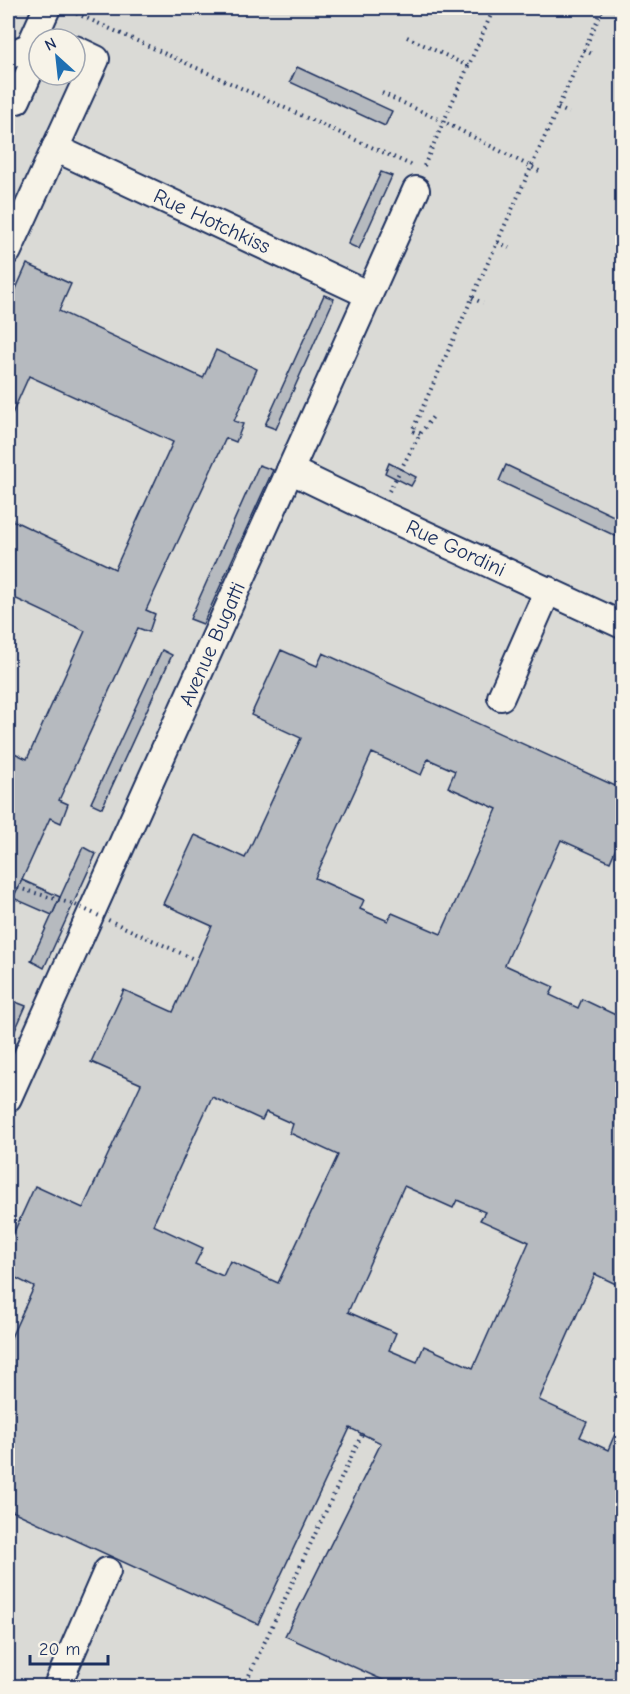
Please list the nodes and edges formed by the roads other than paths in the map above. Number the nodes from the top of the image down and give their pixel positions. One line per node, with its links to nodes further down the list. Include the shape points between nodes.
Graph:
1 (47, 8): 2 (lane)
2 (39, 27)
3 (27, 55): 6 (lane)
4 (27, 78): 7 (lane, via 17,100)
5 (75, 87): 8 (lane)
6 (8, 94)
7 (8, 101)
8 (55, 148): 10 (lane); 11 (lane, Rue Hotchkiss)
9 (419, 180): 11 (lane, Avenue Bugatti)
10 (8, 251)
11 (369, 295): 12 (lane, Avenue Bugatti)
12 (290, 470): 13 (lane, Rue Gordini); 16 (lane, Avenue Bugatti)
13 (548, 590): 14 (lane, Rue Gordini); 15 (lane)
14 (622, 625)
15 (501, 697)
16 (8, 1098)
17 (107, 1571): 18 (lane)
18 (57, 1686)

